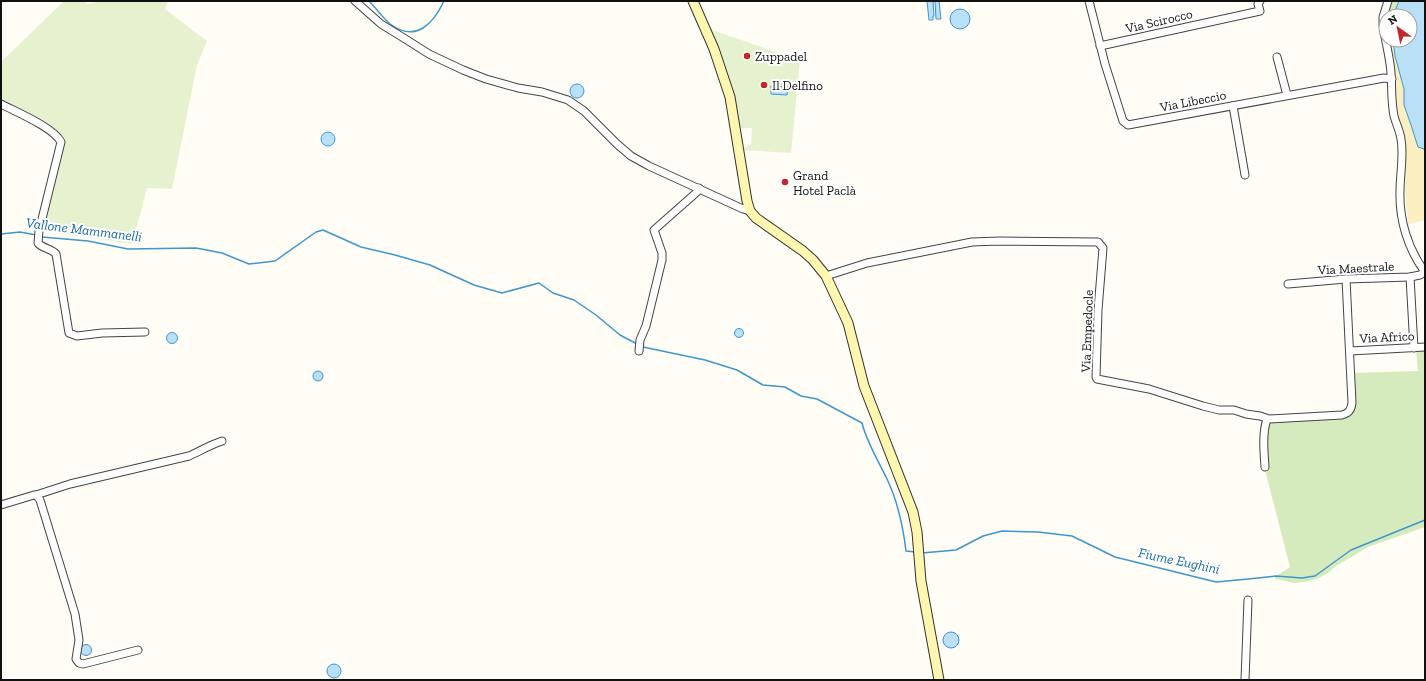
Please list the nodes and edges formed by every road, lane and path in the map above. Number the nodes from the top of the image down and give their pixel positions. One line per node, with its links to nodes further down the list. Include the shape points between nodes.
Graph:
1 (355, 1): 13 (street, via 381,24 406,40 463,70 486,79 568,100 584,111 631,156)
2 (693, 1): 14 (street, via 714,49 730,97)
3 (1089, 1): 6 (street, Via Libeccio)
4 (1260, 1): 6 (street, Via Scirocco, via 1260,11)
5 (1388, 1): 8 (street, via 1383,24)
6 (1100, 46): 11 (street, Via Libeccio, via 1123,121 1128,125)
7 (1277, 57): 9 (street)
8 (1392, 79): 9 (street, Via Libeccio, via 1384,78); 15 (street, via 1392,104 1401,140 1400,192 1403,224 1406,236)
9 (1287, 95): 11 (street, Via Libeccio)
10 (1, 104): 20 (street, via 49,129 61,142 38,243 56,254 69,333 76,336)
11 (1233, 106): 12 (street)
12 (1245, 175)
13 (699, 188): 14 (street); 23 (street, via 654,230 662,260)
14 (750, 211): 16 (street, via 803,251)
15 (1425, 272): 17 (street, Via Maestrale)
16 (826, 276): 25 (street, Via Empedocle, via 867,263 972,242 1098,242 1103,248 1098,310 1097,379 1149,389 1219,410 1234,410); 32 (street, via 848,323 864,386 913,512 921,581)
17 (1410, 277): 18 (street, Via Maestrale); 22 (street)
18 (1346, 279): 19 (street, Via Maestrale); 24 (street, Via Empedocle)
19 (1288, 284)
20 (145, 332)
21 (1425, 347): 22 (street, Via Africo)
22 (1414, 348): 24 (street, Via Africo)
23 (639, 351)
24 (1350, 351): 25 (street, Via Empedocle, via 1352,403 1348,412 1335,416)
25 (1267, 419): 27 (street)
26 (222, 441): 28 (street, via 188,456 70,484)
27 (1265, 467)
28 (36, 495): 29 (street); 31 (street, via 40,500 75,614 79,640 76,659 83,664)
29 (1, 505)
30 (1248, 600): 33 (street)
31 (138, 650)
32 (939, 680)
33 (1245, 680)

